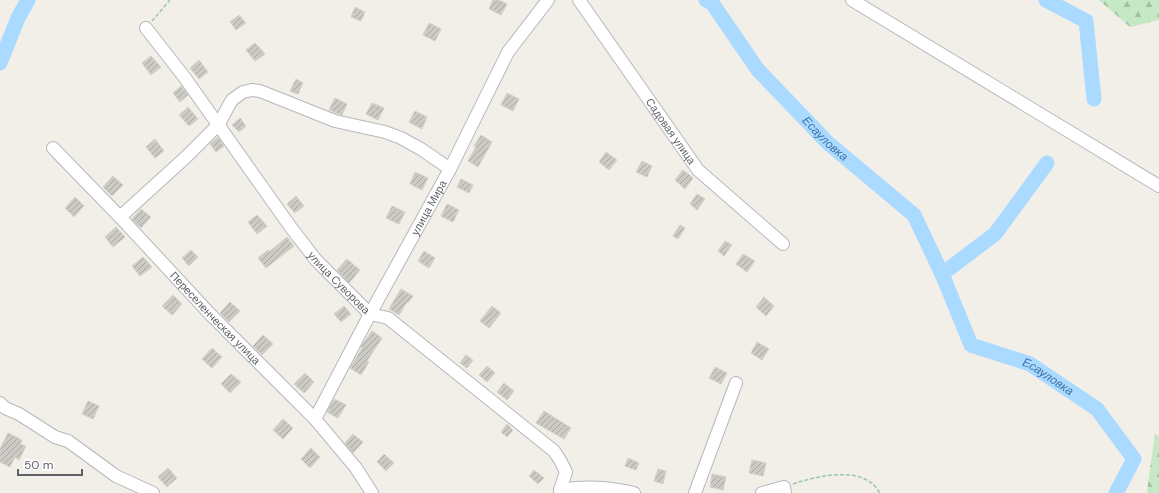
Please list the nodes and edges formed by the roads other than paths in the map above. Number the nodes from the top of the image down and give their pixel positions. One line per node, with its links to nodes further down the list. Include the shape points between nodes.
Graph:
1 (548, 0): 7 (street, улица Мира, via 508,52)
2 (579, 0): 10 (street, Садовая улица, via 698,170)
3 (852, 0): 8 (street)
4 (146, 28): 5 (street, улица Суворова)
5 (219, 124): 7 (street, via 229,104 236,97 243,92 260,91 335,121 401,138); 9 (street); 11 (street, улица Суворова, via 311,254)
6 (53, 148): 9 (street, Переселенческая улица)
7 (450, 169): 11 (street, улица Мира)
8 (1159, 186)
9 (120, 217): 14 (street, Переселенческая улица, via 210,314)
10 (783, 244)
11 (370, 314): 14 (street, улица Мира); 16 (street, улица Суворова, via 388,318 554,451 566,472)
12 (736, 383): 20 (street)
13 (0, 403): 17 (street, via 55,438 68,442 116,476)
14 (315, 419): 18 (street, Переселенческая улица, via 356,468)
15 (784, 490): 21 (street)
16 (558, 491): 19 (street, улица Суворова, via 596,487)
17 (153, 493)
18 (372, 493)
19 (634, 493)
20 (695, 493)
21 (762, 493)

